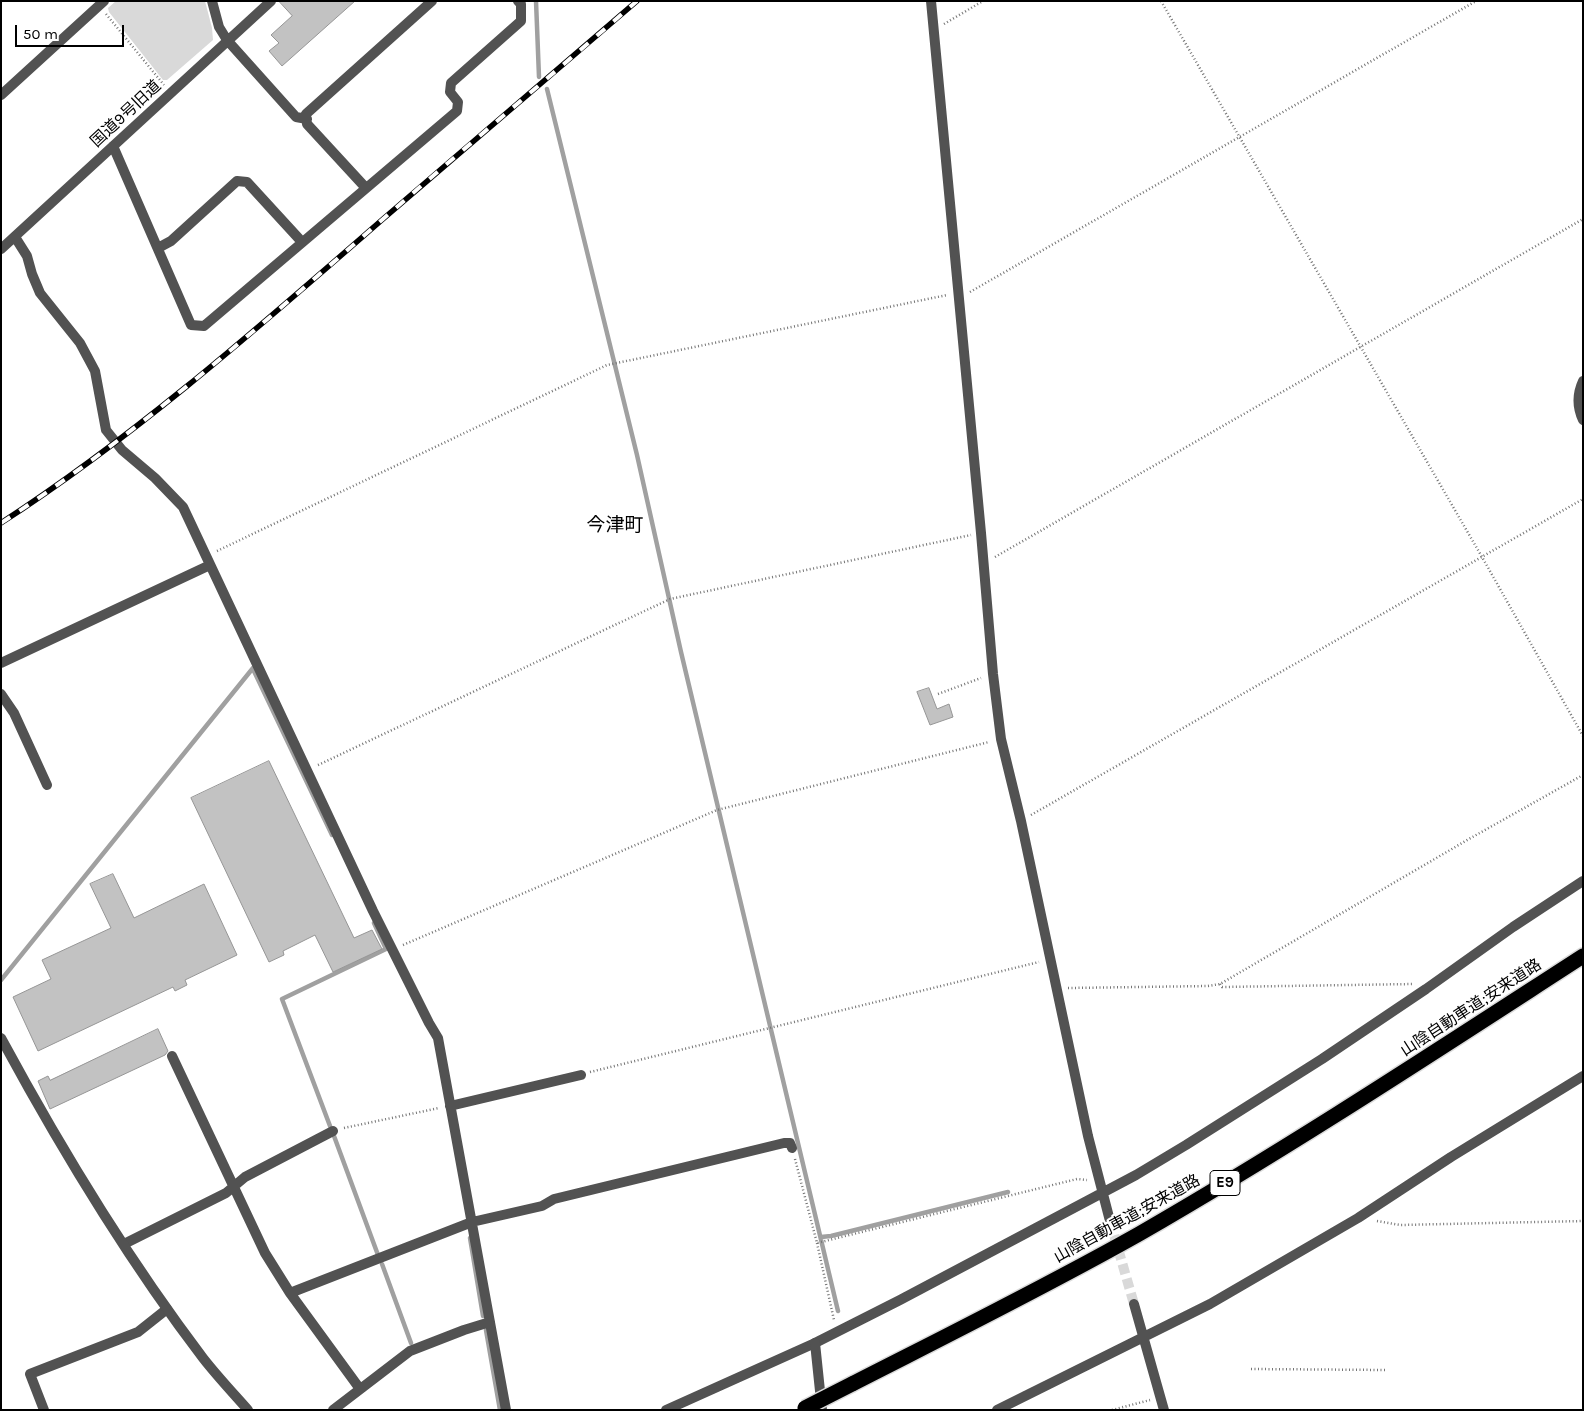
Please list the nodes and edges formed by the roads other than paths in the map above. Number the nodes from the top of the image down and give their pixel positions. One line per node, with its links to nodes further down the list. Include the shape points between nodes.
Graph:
1 (212, 1): 7 (street, via 219,27)
2 (271, 1): 7 (street, 国道9号旧道)
3 (432, 1): 9 (street, via 306,114)
4 (518, 1): 11 (street, via 521,20 451,83 450,92 458,102 457,111)
5 (931, 1): 33 (street, via 1001,739)
6 (101, 3): 8 (street)
7 (227, 40): 9 (street, via 296,117); 10 (street, 国道9号旧道)
8 (1, 95)
9 (307, 119): 11 (street, via 307,124)
10 (114, 146): 12 (street, 国道9号旧道); 14 (street)
11 (366, 187): 13 (street)
12 (15, 237): 15 (street, 国道9号旧道); 18 (street, via 27,256 40,293 80,343 95,371 106,430 122,450 179,502)
13 (302, 242): 14 (street, via 247,182 238,181 171,241); 14 (street, via 204,326 191,325)
14 (158, 248)
15 (1, 250)
16 (1583, 381): 17 (street, via 1578,397)
17 (1583, 420)
18 (208, 561): 19 (street); 29 (street, via 438,1038)
19 (1, 663)
20 (1, 694): 21 (street, via 14,713)
21 (47, 784)
22 (1583, 881): 33 (street, via 1322,1059)
23 (1583, 956): 43 (highway, 山陰自動車道;安来道路 / E9, via 1340,1113 1138,1234)
24 (1583, 966): 43 (highway, 山陰自動車道;安来道路 / E9, via 1345,1121 1220,1197 1005,1316)
25 (1, 1038): 36 (street, via 54,1135)
26 (172, 1056): 32 (street)
27 (580, 1075): 29 (street)
28 (1583, 1076): 41 (street, via 1369,1211 1210,1304)
29 (450, 1106): 35 (street)
30 (333, 1131): 32 (street, via 245,1177)
31 (792, 1148): 35 (street, via 790,1143 784,1143)
32 (234, 1187): 36 (street); 37 (street, via 265,1253)
33 (1103, 1194): 34 (street); 42 (street)
34 (1110, 1221)
35 (472, 1222): 37 (street); 40 (street)
36 (124, 1244): 39 (street)
37 (290, 1293): 44 (street)
38 (1134, 1304): 41 (street)
39 (167, 1309): 46 (street, via 138,1332 30,1374); 47 (street)
40 (490, 1322): 44 (street, via 410,1351); 49 (street)
41 (1143, 1338): 51 (street); 52 (street)
42 (815, 1343): 45 (street); 50 (street)
43 (854, 1388): 45 (highway, 山陰自動車道;安来道路 / E9)
44 (360, 1389): 48 (street)
45 (812, 1409)
46 (44, 1410)
47 (248, 1410)
48 (333, 1410)
49 (506, 1410)
50 (666, 1410)
51 (997, 1410)
52 (1164, 1410)

